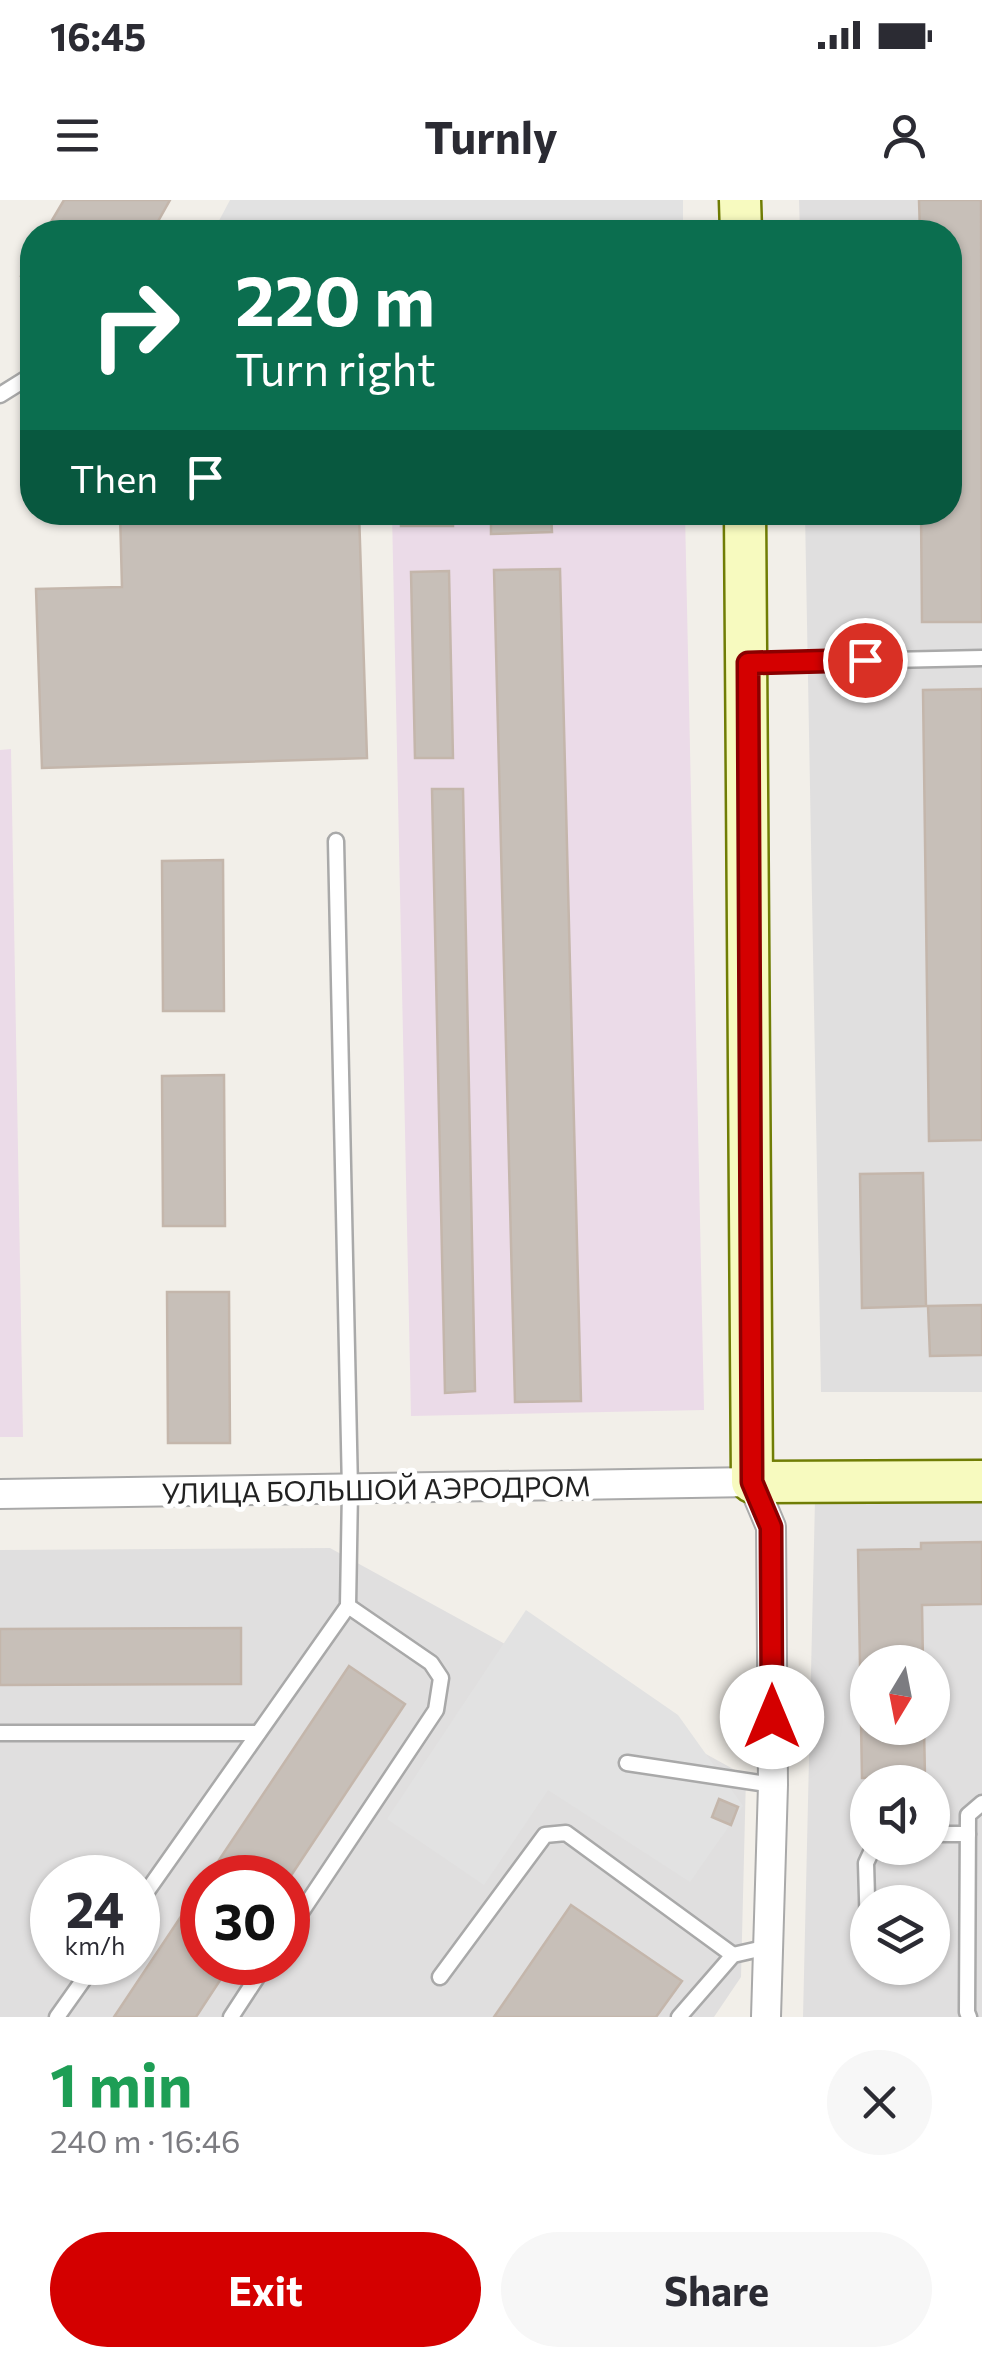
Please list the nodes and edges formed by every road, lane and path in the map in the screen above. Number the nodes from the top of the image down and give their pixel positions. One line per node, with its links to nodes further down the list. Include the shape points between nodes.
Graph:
1 (746, 525): 3 (street)
2 (982, 658): 3 (lane)
3 (748, 663): 6 (street)
4 (336, 841): 7 (lane)
5 (982, 1481): 6 (street)
6 (752, 1482): 7 (street, УЛИЦА БОЛЬШОЙ АЭРОДРОМ); 13 (street, via 771,1527)
7 (350, 1490): 8 (street, УЛИЦА БОЛЬШОЙ АЭРОДРОМ); 9 (lane)
8 (0, 1494)
9 (348, 1606): 11 (lane); 18 (lane, via 431,1663 441,1678 436,1710)
10 (0, 1732): 11 (lane)
11 (258, 1733): 17 (lane)
12 (627, 1762): 13 (lane)
13 (773, 1784): 19 (street)
14 (982, 1803): 16 (lane, via 968,1814)
15 (950, 1834): 16 (lane)
16 (968, 1834): 28 (lane)
17 (160, 1873)
18 (310, 1899)
19 (769, 1946): 20 (lane); 27 (street)
20 (734, 1955): 21 (lane, via 566,1833 546,1835); 26 (lane)
21 (440, 1977)
22 (80, 1985): 24 (lane)
23 (252, 1985): 25 (lane)
24 (57, 2017)
25 (231, 2017)
26 (679, 2017)
27 (766, 2017)
28 (969, 2017)

